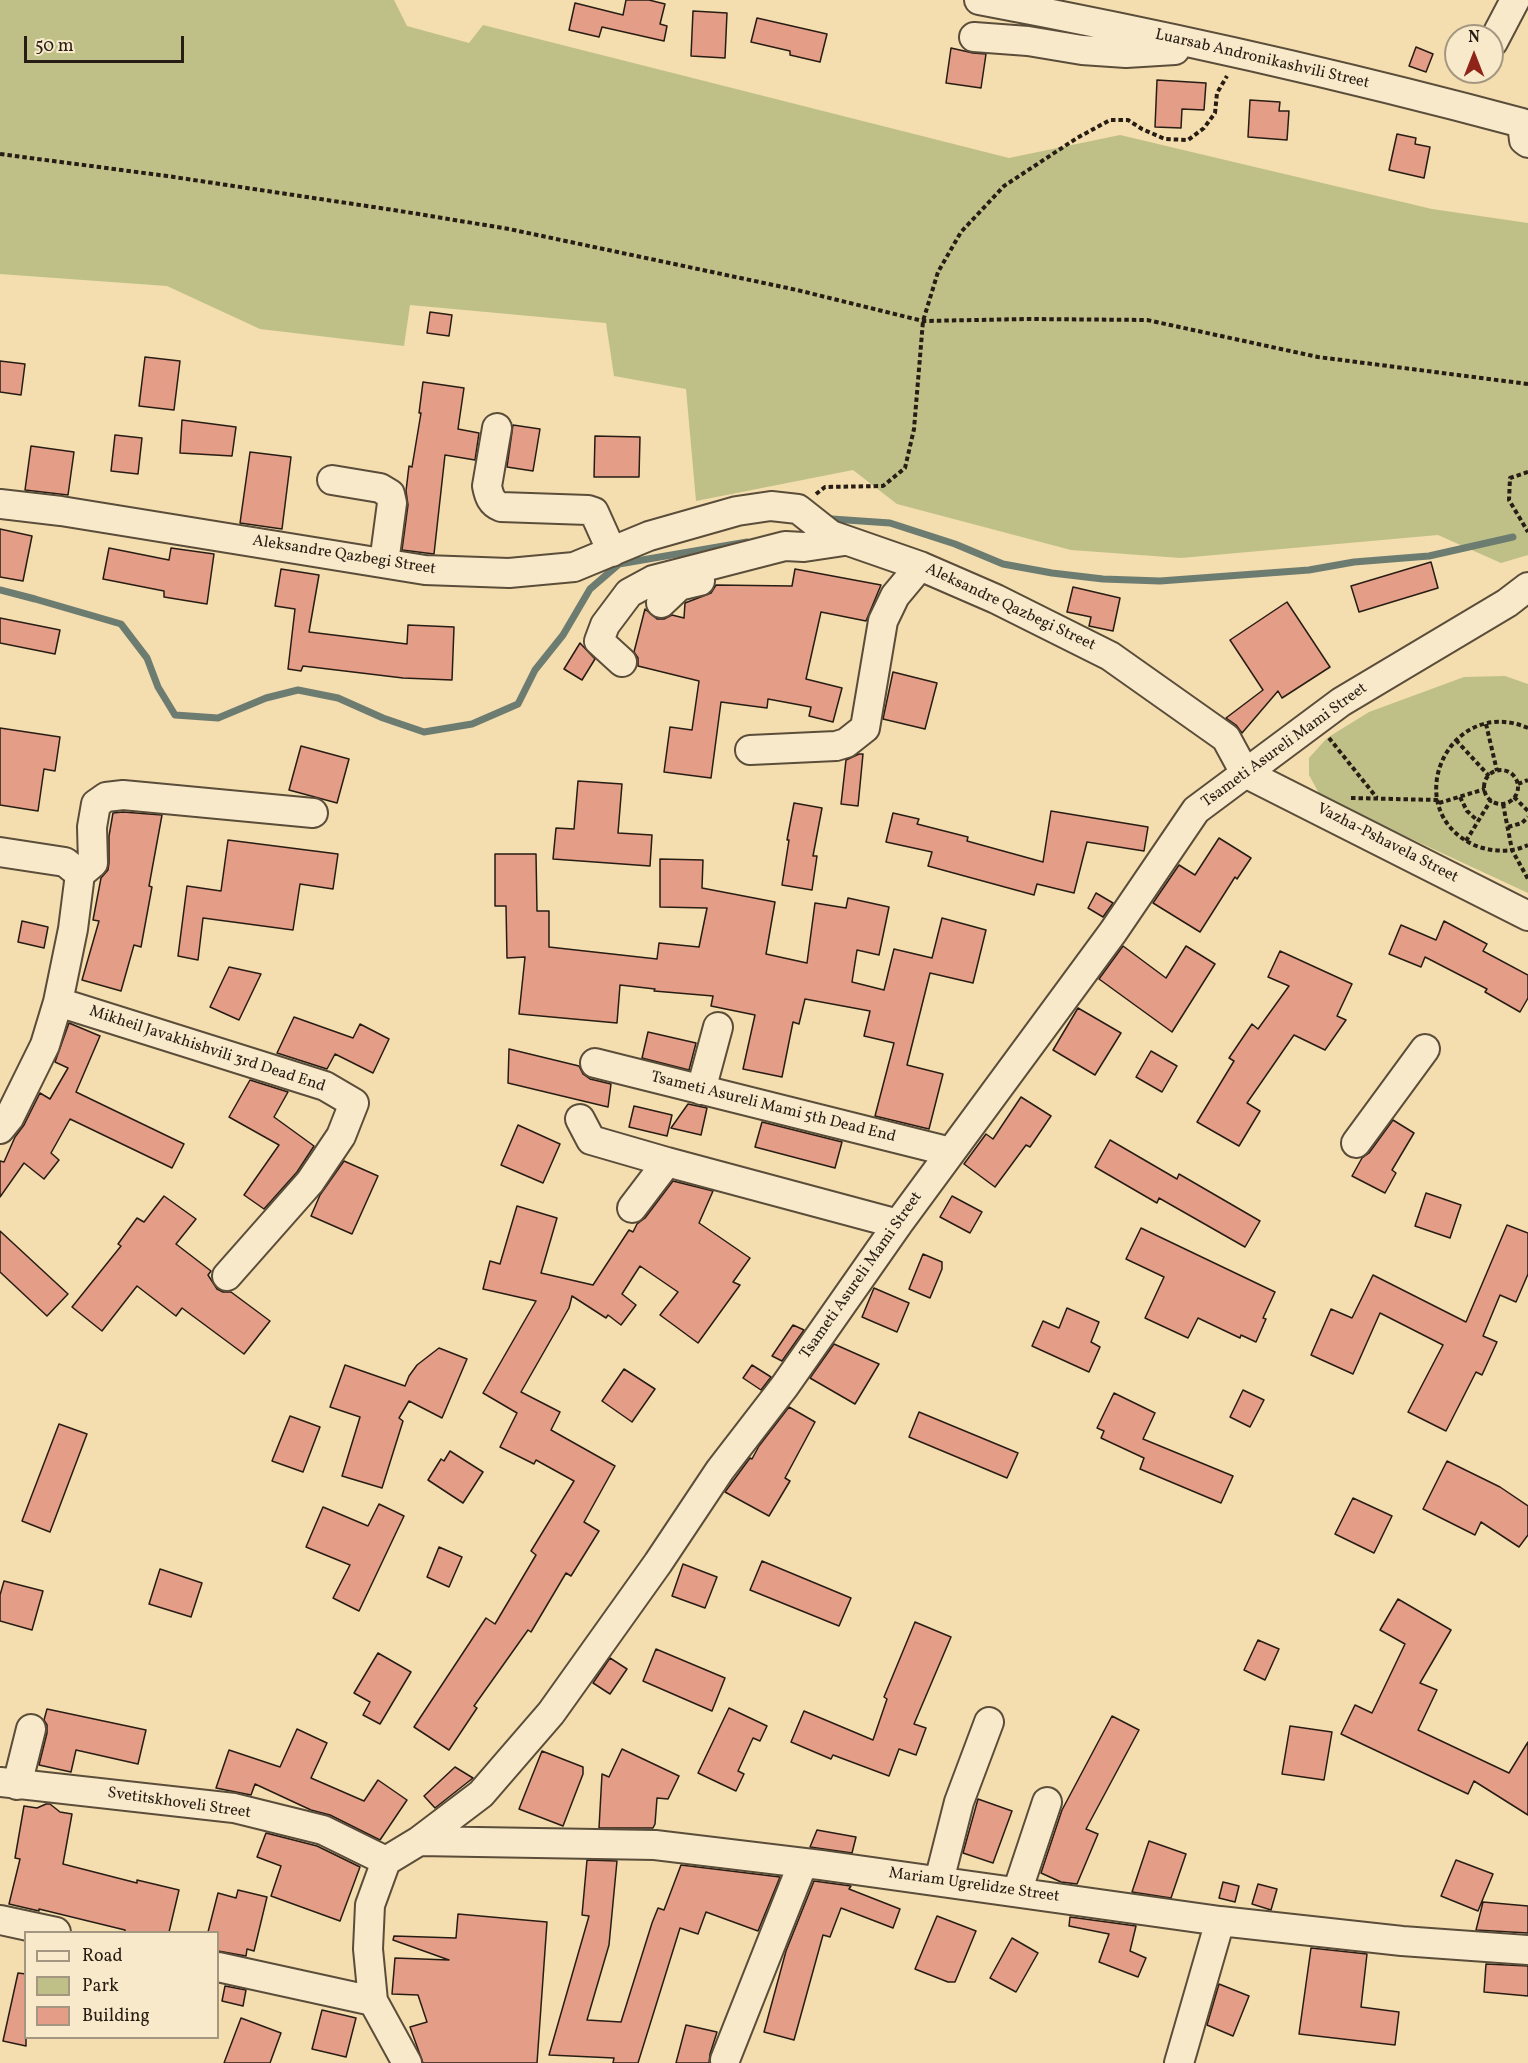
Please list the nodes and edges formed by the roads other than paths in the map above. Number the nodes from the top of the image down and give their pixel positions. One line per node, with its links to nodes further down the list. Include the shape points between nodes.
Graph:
1 (979, 0): 5 (street, Luarsab Andronikashvili Street)
2 (1515, 0): 3 (street)
3 (1502, 24)
4 (974, 37): 5 (street, via 1126,53)
5 (1212, 47): 6 (street, Luarsab Andronikashvili Street)
6 (1526, 127)
7 (497, 428): 12 (street, via 487,486 494,505 594,512)
8 (332, 480): 13 (street, via 380,488 390,494)
9 (0, 504): 13 (street, Aleksandre Qazbegi Street)
10 (837, 538): 11 (street); 12 (street, Aleksandre Qazbegi Street, via 798,508 771,506 737,511 649,536); 14 (street, Aleksandre Qazbegi Street)
11 (804, 547): 16 (street, via 792,556 679,586); 17 (street, via 785,546 653,580 629,593 605,625 599,641)
12 (612, 552): 13 (street, Aleksandre Qazbegi Street, via 574,567 509,573 425,570)
13 (384, 563)
14 (920, 566): 18 (street, via 895,596 883,621 865,728 836,746); 19 (street, Aleksandre Qazbegi Street, via 996,598 1110,656 1226,738)
15 (1528, 587): 19 (street, Tsameti Asureli Mami Street, via 1341,702)
16 (661, 603)
17 (622, 662)
18 (750, 750)
19 (1245, 773): 23 (street, Vazha-Pshavela Street); 32 (street, Tsameti Asureli Mami Street, via 1196,810 1113,932)
20 (313, 813): 22 (street, via 106,796 96,804 93,863)
21 (0, 852): 22 (street, via 65,862)
22 (80, 874): 24 (street)
23 (1528, 916)
24 (58, 1002): 30 (street, via 45,1045); 36 (street, Mikheil Javakhishvili 3rd Dead End, via 325,1086 354,1103 341,1136 310,1182)
25 (718, 1027): 28 (street)
26 (1425, 1049): 31 (street)
27 (595, 1063): 28 (street, Tsameti Asureli Mami 5th Dead End)
28 (701, 1089): 32 (street, Tsameti Asureli Mami 5th Dead End)
29 (580, 1119): 33 (street, via 591,1140)
30 (0, 1129)
31 (1356, 1143)
32 (951, 1152): 35 (street, Tsameti Asureli Mami Street)
33 (667, 1162): 34 (street); 35 (street)
34 (632, 1208)
35 (898, 1224): 41 (street, Tsameti Asureli Mami Street, via 551,1713 481,1794)
36 (227, 1276)
37 (989, 1722): 44 (street, via 959,1802)
38 (31, 1730): 39 (street)
39 (9, 1783): 42 (street, Svetitskhoveli Street, via 234,1808 323,1830)
40 (1047, 1802): 45 (street)
41 (419, 1841): 42 (street, Tsameti Asureli Mami Street); 43 (street, Mariam Ugrelidze Street, via 655,1845)
42 (386, 1861): 51 (street, via 370,1905 368,1949)
43 (803, 1863): 44 (street, Mariam Ugrelidze Street); 52 (street)
44 (939, 1881): 45 (street, Mariam Ugrelidze Street)
45 (1017, 1892): 47 (street, Mariam Ugrelidze Street)
46 (0, 1920): 48 (street)
47 (1220, 1921): 49 (street, Mariam Ugrelidze Street); 54 (street)
48 (51, 1931)
49 (1528, 1950)
50 (219, 1967): 51 (street)
51 (373, 2001): 53 (street)
52 (725, 2060)
53 (407, 2063)
54 (1179, 2063)

